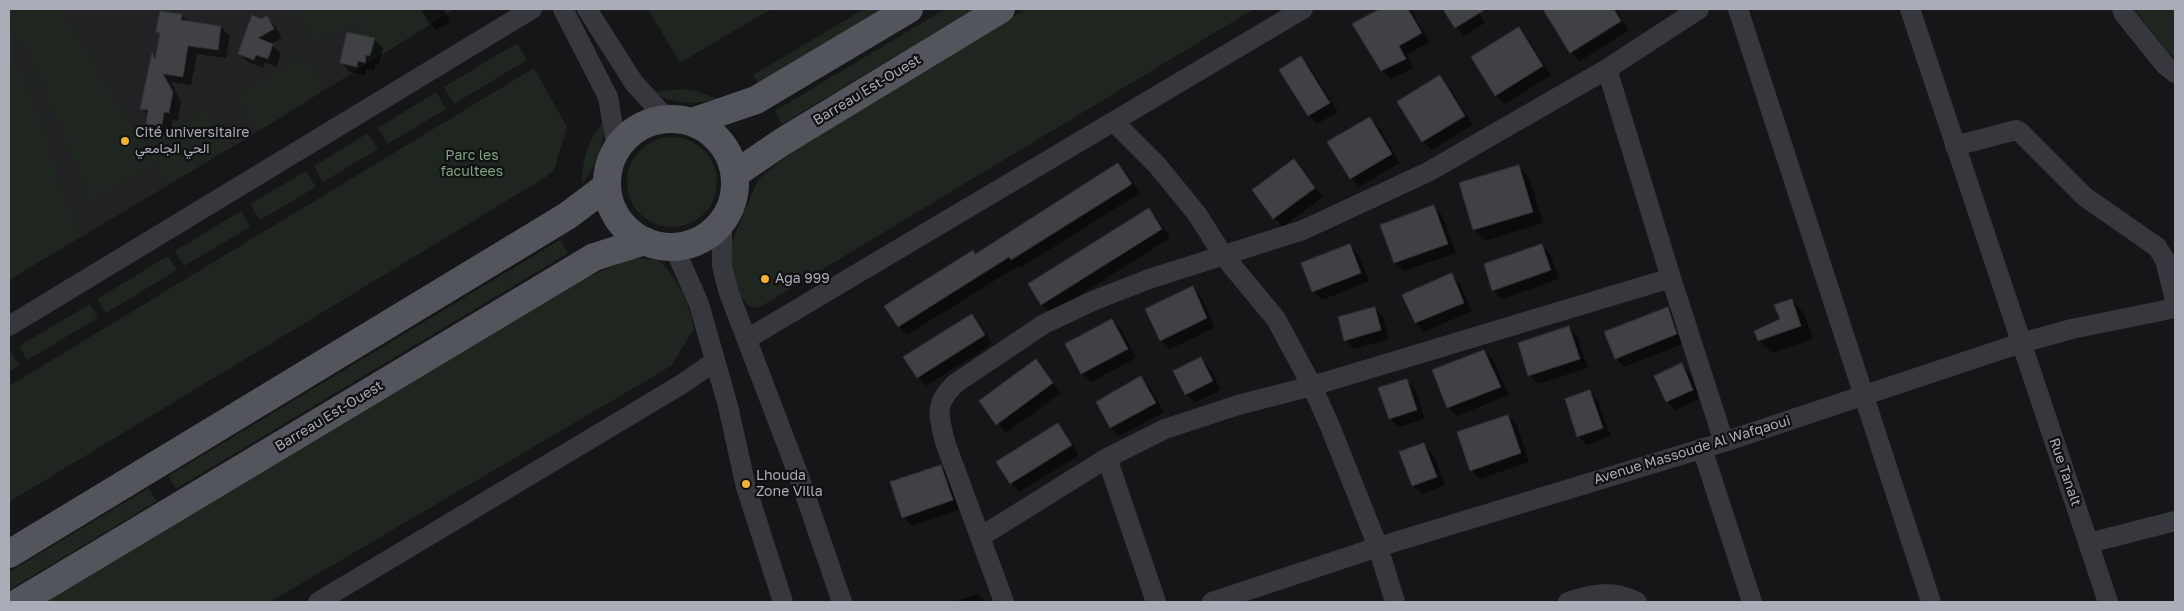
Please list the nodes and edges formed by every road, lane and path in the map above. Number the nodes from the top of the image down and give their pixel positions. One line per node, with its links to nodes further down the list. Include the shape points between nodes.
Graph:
1 (532, 9): 27 (street)
2 (563, 9): 17 (street, via 608,97)
3 (587, 9): 13 (street, via 634,83)
4 (909, 9): 14 (main road, via 756,100)
5 (1001, 9): 18 (main road, Barreau Est-Ouest)
6 (1303, 9): 15 (street)
7 (1700, 9): 11 (street)
8 (1738, 9): 32 (street)
9 (1910, 9): 16 (street, Rue Tanalt)
10 (2122, 9): 12 (street)
11 (1607, 69): 23 (street, via 1428,172 1303,230); 24 (street)
12 (2175, 73)
13 (666, 118): 14 (main road); 17 (main road, via 638,128)
14 (692, 122): 18 (main road, via 716,136 732,160)
15 (1114, 122): 23 (street, via 1157,165 1197,214); 28 (street)
16 (1955, 146): 25 (street, via 2016,130 2020,132 2085,197 2157,247 2165,260); 29 (street, Rue Tanalt)
17 (616, 148): 19 (main road)
18 (735, 174): 20 (main road, via 733,200)
19 (606, 186): 21 (main road, via 618,219); 40 (main road, via 567,216)
20 (722, 222): 22 (main road, via 701,240); 28 (street, via 722,266 730,297)
21 (645, 242): 22 (main road); 41 (main road, Barreau Est-Ouest, via 594,257)
22 (674, 247): 30 (street, via 699,304)
23 (1223, 255): 31 (street, via 1276,319); 37 (street, via 1095,300 1044,324 946,392 940,402 940,421)
24 (1671, 278): 31 (street); 33 (street)
25 (2175, 300)
26 (2175, 308): 29 (street, Avenue Massoude Al Wafqaoui)
27 (9, 326)
28 (748, 339): 44 (street)
29 (2021, 343): 32 (street, Avenue Massoude Al Wafqaoui); 38 (street, Rue Tanalt)
30 (714, 362): 42 (street); 43 (street, via 728,406 746,487)
31 (1312, 386): 35 (street, via 1238,404 1165,429); 39 (street)
32 (1862, 394): 33 (street, Avenue Massoude Al Wafqaoui); 52 (street)
33 (1724, 442): 34 (street, Avenue Massoude Al Wafqaoui)
34 (1702, 448): 39 (street, Avenue Massoude Al Wafqaoui); 51 (street)
35 (1107, 458): 37 (street); 46 (street)
36 (2175, 521): 38 (street)
37 (980, 537): 45 (street)
38 (2089, 543): 53 (street, Rue Tanalt)
39 (1378, 547): 47 (street, Avenue Massoude Al Wafqaoui); 48 (street)
40 (9, 554)
41 (19, 602)
42 (318, 602)
43 (783, 602)
44 (842, 602)
45 (1004, 602)
46 (1156, 602)
47 (1212, 602)
48 (1395, 602)
49 (1568, 602): 50 (street, via 1604,594 1622,595)
50 (1637, 602)
51 (1752, 602)
52 (1931, 602)
53 (2108, 602)

